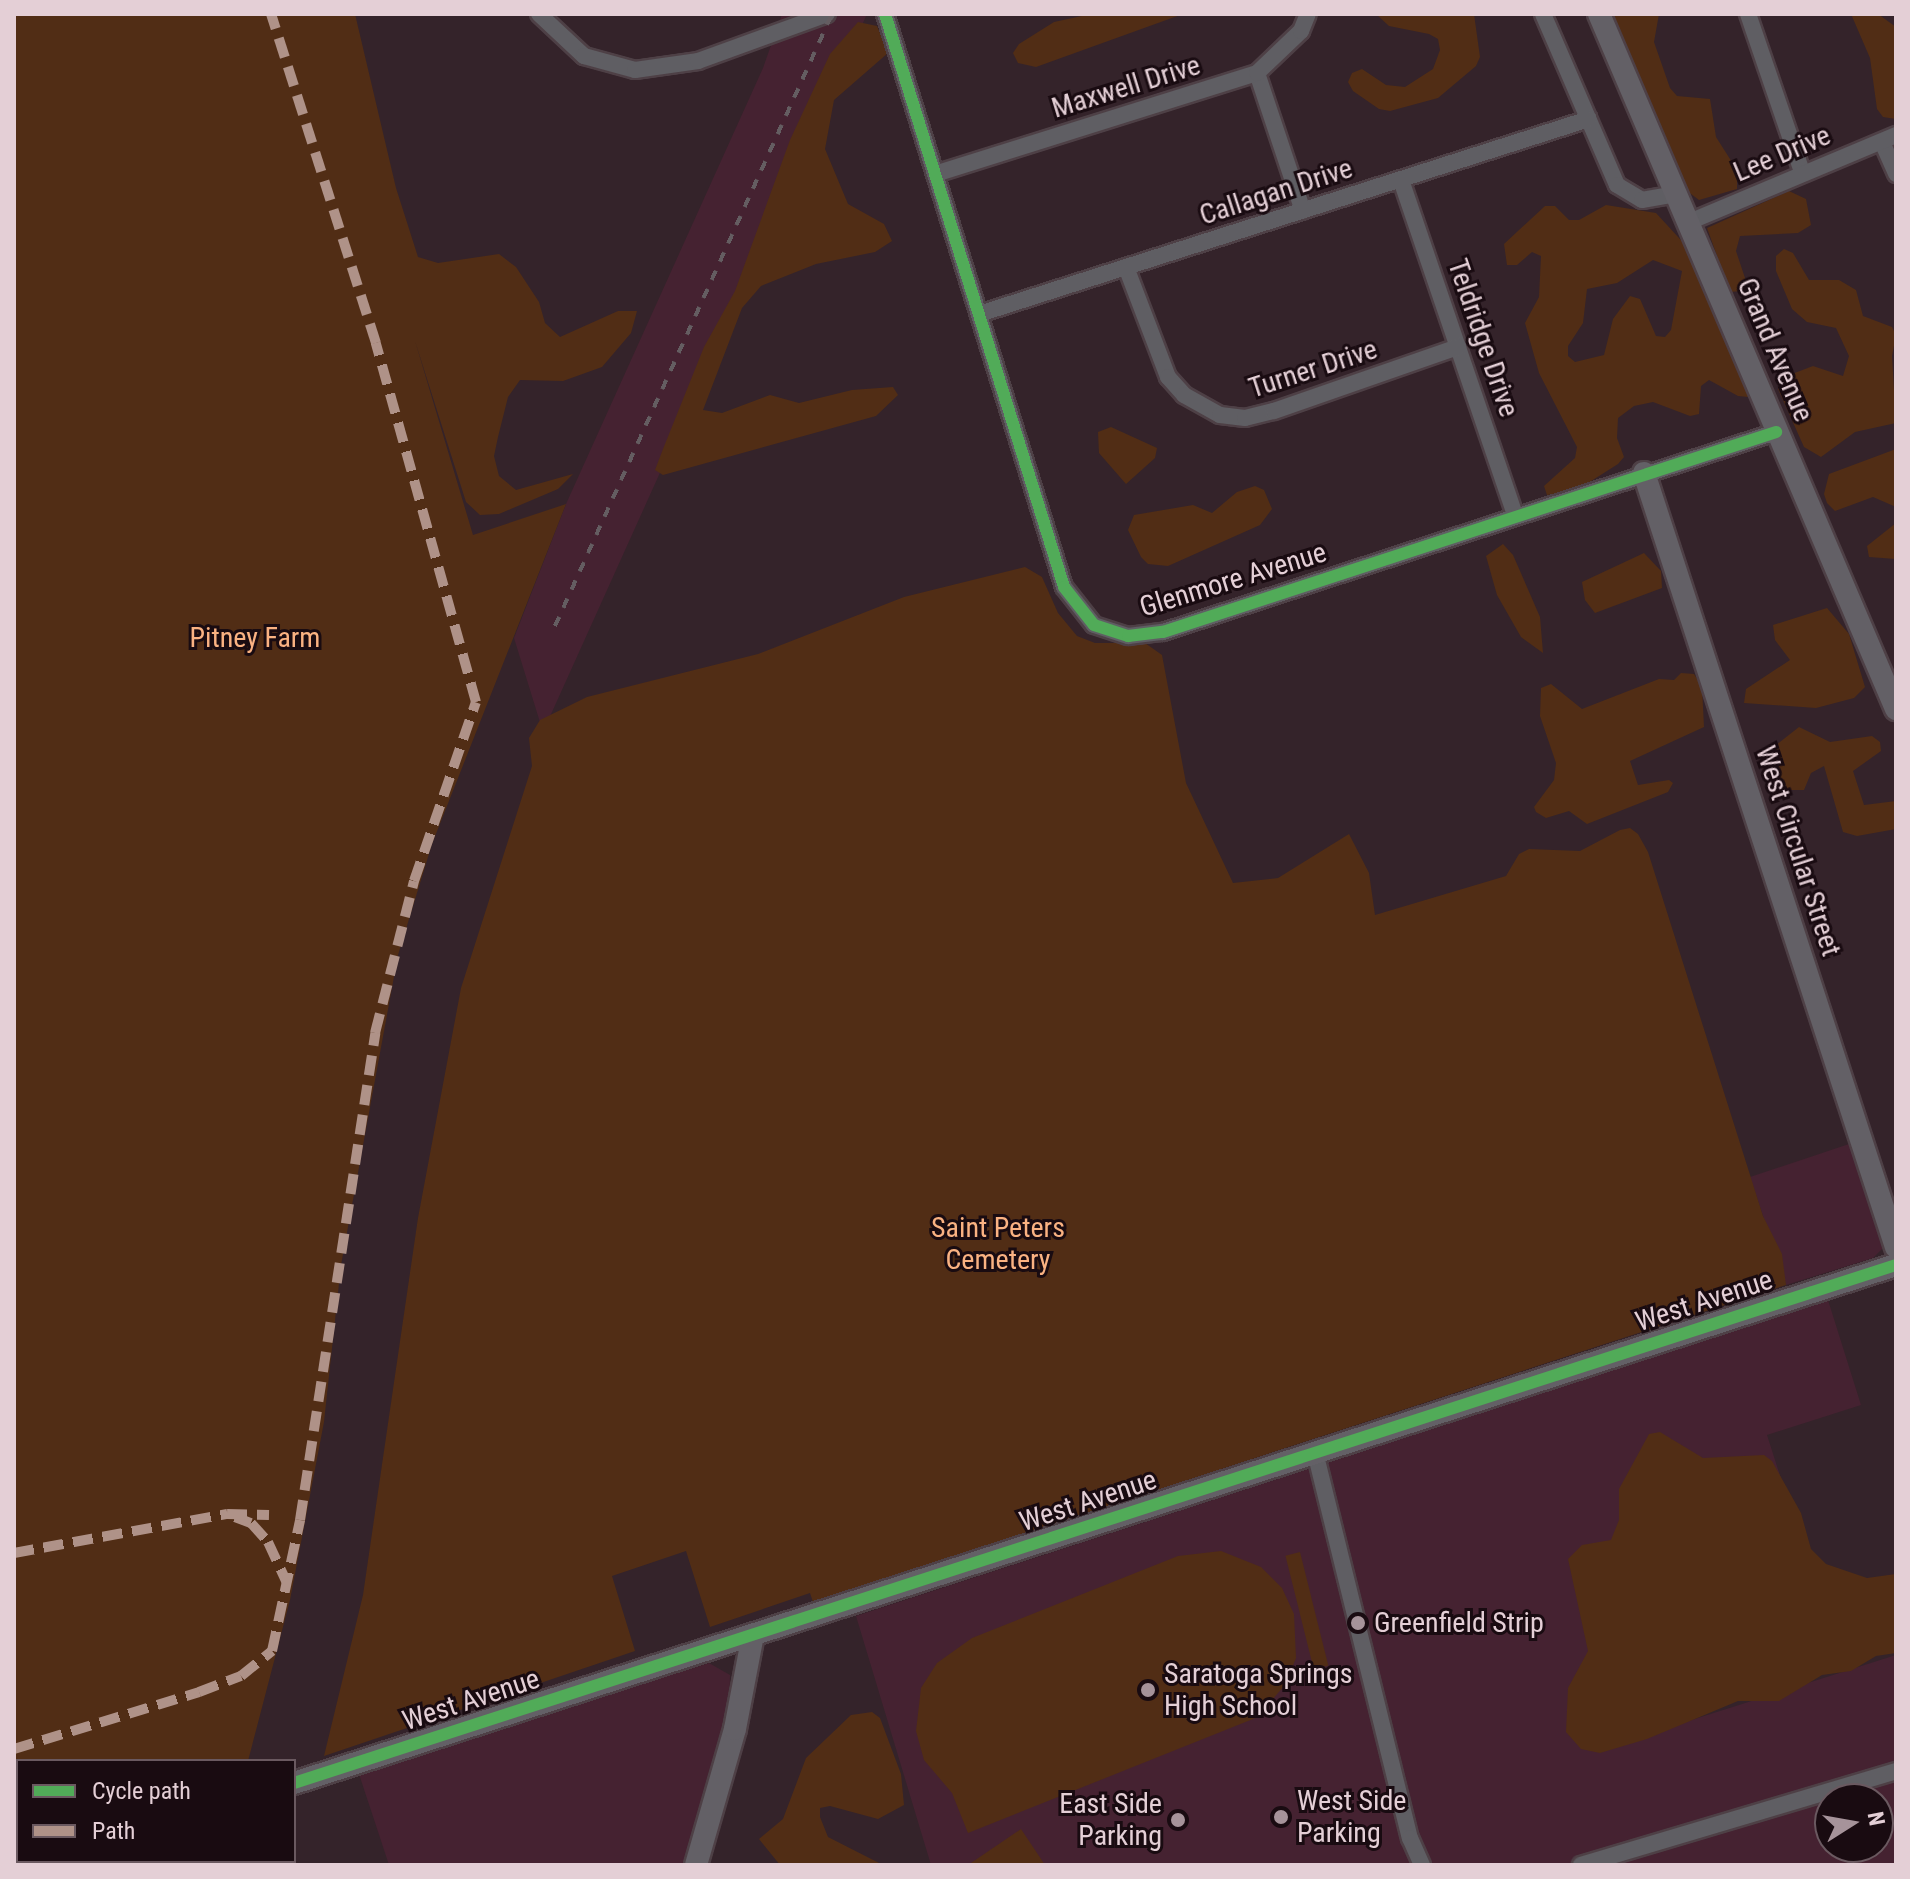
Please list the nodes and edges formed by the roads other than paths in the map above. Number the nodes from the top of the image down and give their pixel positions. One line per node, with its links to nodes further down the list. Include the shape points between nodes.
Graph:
1 (539, 14): 2 (street, via 584,56 635,70 698,61)
2 (827, 14)
3 (885, 14): 12 (street, Glenmore Avenue)
4 (1308, 14): 8 (street, Maxwell Drive, via 1284,51)
5 (1543, 14): 9 (street)
6 (1599, 14): 15 (street, Grand Avenue)
7 (1748, 14): 11 (street)
8 (1257, 73): 12 (street, Maxwell Drive); 16 (street)
9 (1589, 119): 14 (street, Callagan Drive); 15 (street, via 1617,185 1642,200)
10 (1889, 138): 11 (street, Lee Drive); 13 (street)
11 (1802, 172): 17 (street, Lee Drive)
12 (935, 174): 19 (street, Glenmore Avenue)
13 (1896, 174)
14 (1401, 180): 16 (street, Callagan Drive); 20 (street, Teldridge Drive)
15 (1677, 194): 17 (street, Grand Avenue)
16 (1303, 211): 18 (street, Callagan Drive)
17 (1689, 222): 21 (street, Grand Avenue)
18 (1126, 267): 19 (street, Callagan Drive); 20 (street, Turner Drive, via 1168,377 1184,395 1220,415 1245,418 1274,411)
19 (979, 314): 23 (street, Glenmore Avenue, via 1064,587 1094,625 1128,636 1163,632)
20 (1458, 347): 23 (street, Teldridge Drive)
21 (1776, 432): 22 (street, Glenmore Avenue); 24 (street, Grand Avenue)
22 (1644, 473): 23 (street, Glenmore Avenue); 25 (street, West Circular Street)
23 (1515, 514)
24 (1896, 709)
25 (1896, 1247)
26 (1896, 1265): 27 (street, West Avenue)
27 (1315, 1452): 28 (street, West Avenue); 32 (street, via 1410,1838)
28 (753, 1635): 30 (street, West Avenue); 31 (street, via 735,1729)
29 (1896, 1771): 33 (street)
30 (296, 1782)
31 (696, 1865)
32 (1422, 1865)
33 (1581, 1865)

